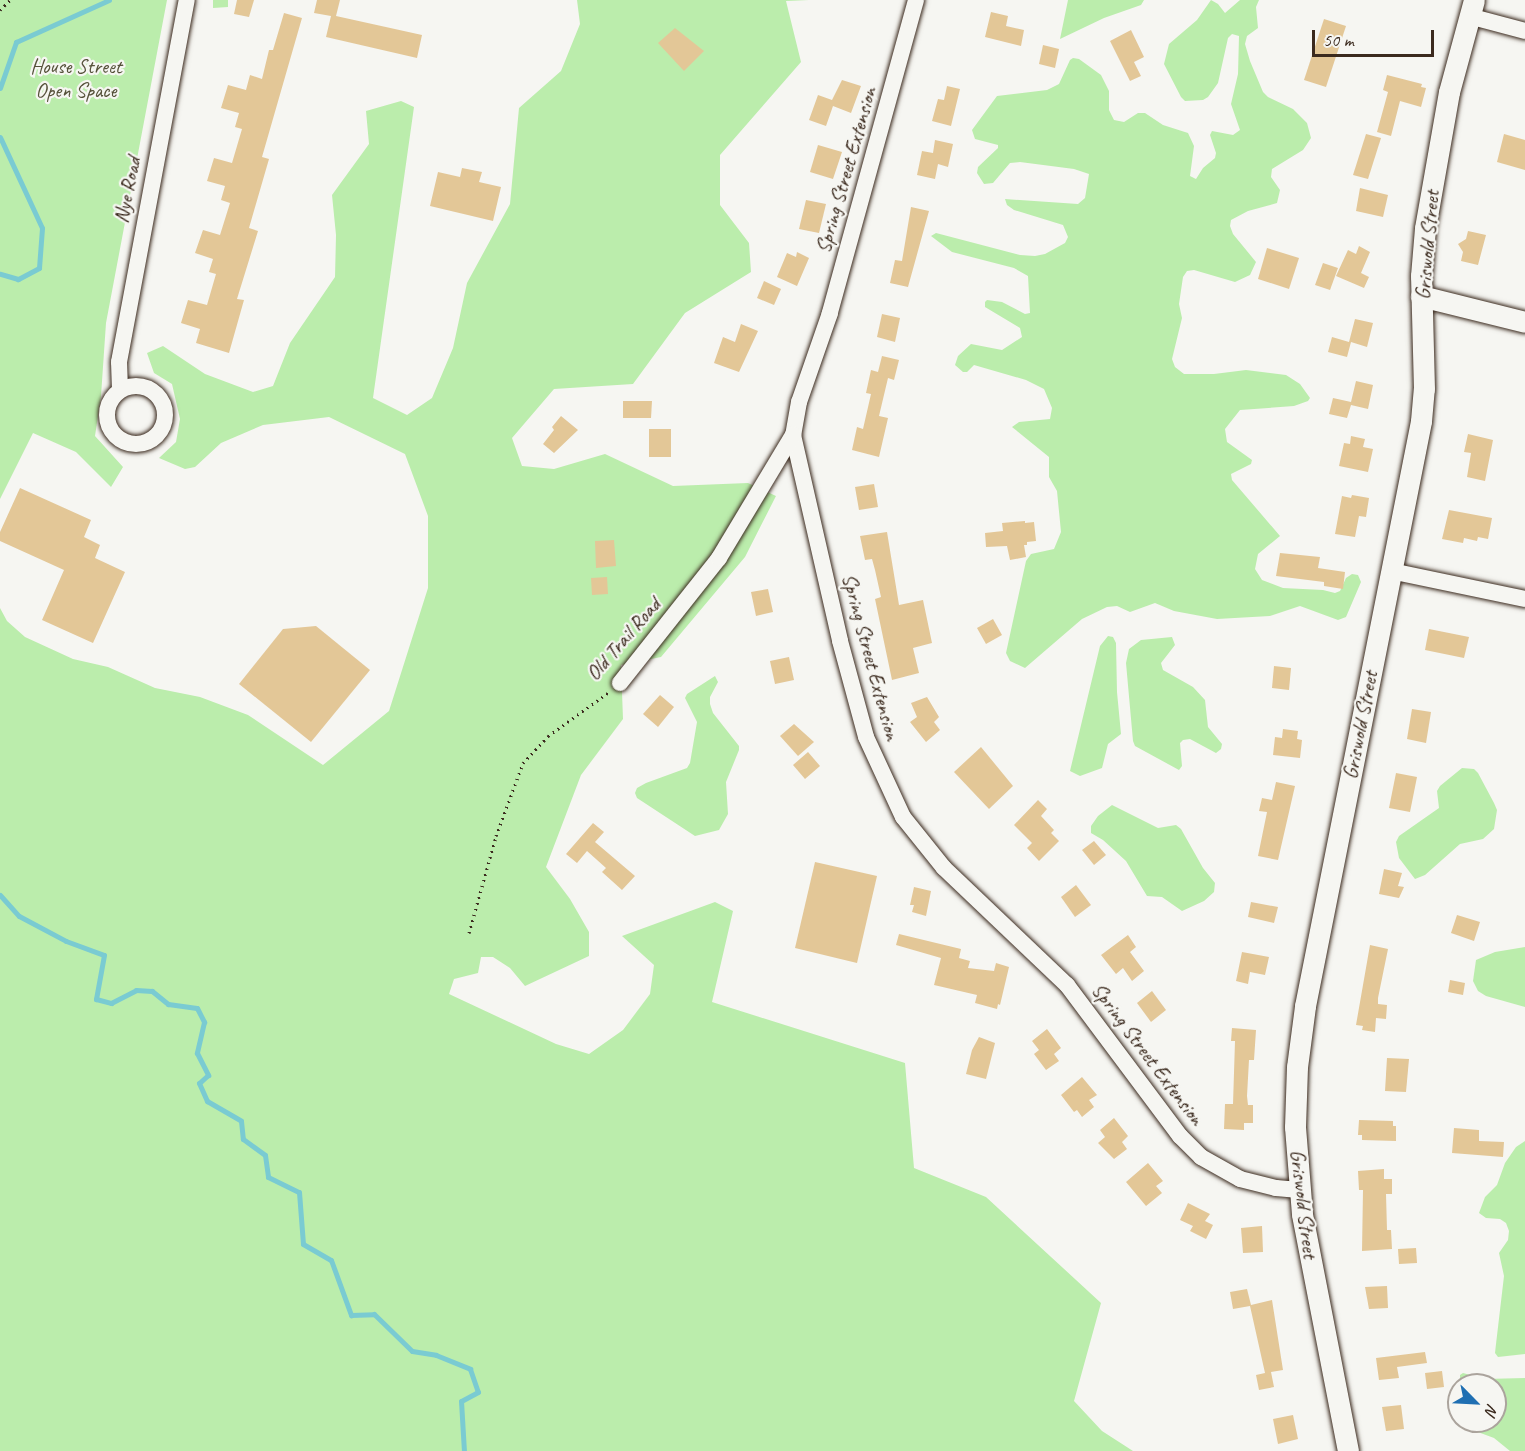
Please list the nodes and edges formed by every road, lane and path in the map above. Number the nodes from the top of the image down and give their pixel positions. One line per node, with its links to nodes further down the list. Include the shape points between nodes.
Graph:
1 (10, 0): 5 (path)
2 (187, 0): 9 (street, Nye Road, via 119,362)
3 (916, 0): 10 (street, Spring Street Extension, via 830,313 799,402)
4 (1471, 8): 6 (street); 7 (main road, Griswold Street, via 1432,180)
5 (0, 10)
6 (1525, 31)
7 (1421, 296): 8 (main road); 11 (main road, Griswold Street, via 1423,405)
8 (1525, 322)
9 (120, 390)
10 (793, 435): 13 (street, Old Trail Road, via 719,558); 15 (street, Spring Street Extension, via 866,737 903,817 944,868 1067,986 1180,1136 1201,1156 1240,1179)
11 (1391, 571): 12 (street); 15 (main road, Griswold Street, via 1303,1016 1296,1097)
12 (1525, 599)
13 (620, 683): 14 (path, Old Trail Road, via 548,736 523,763 496,836)
14 (469, 933)
15 (1299, 1190): 16 (main road, Griswold Street)
16 (1348, 1451)

